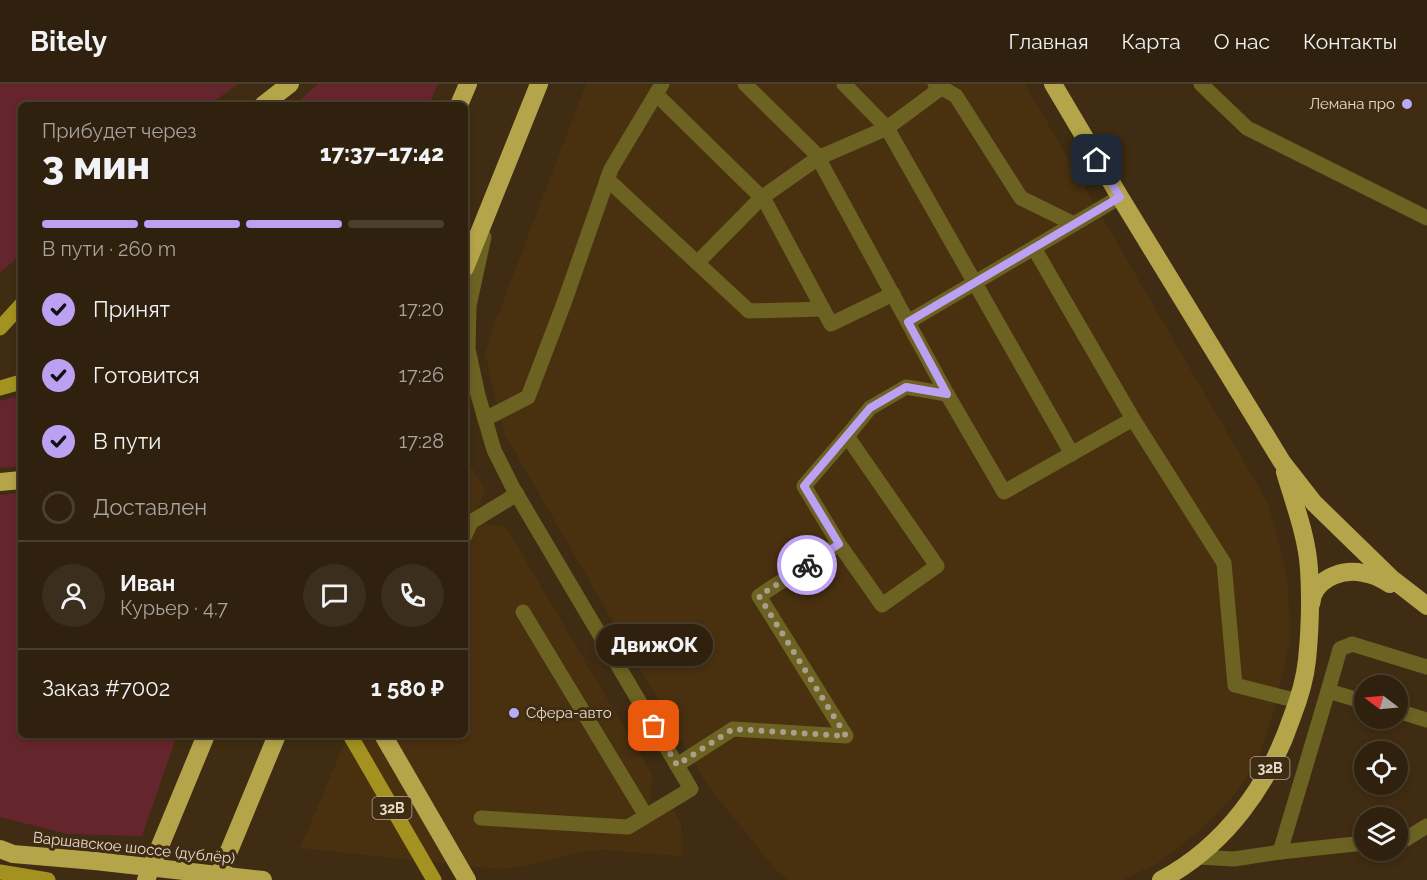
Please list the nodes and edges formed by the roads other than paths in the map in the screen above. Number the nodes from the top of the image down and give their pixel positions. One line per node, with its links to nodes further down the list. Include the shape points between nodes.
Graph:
1 (290, 84): 11 (highway)
2 (468, 84): 12 (highway)
3 (539, 84): 14 (highway)
4 (544, 84): 14 (highway)
5 (745, 84): 15 (street)
6 (844, 84): 13 (street)
7 (1053, 84): 18 (highway)
8 (1201, 84): 20 (street, via 1247,128)
9 (938, 86): 13 (street); 21 (street, via 956,96 1021,198)
10 (659, 89): 16 (street); 19 (street)
11 (267, 102)
12 (460, 102)
13 (887, 128): 15 (street); 25 (street)
14 (511, 154): 17 (highway)
15 (818, 158): 19 (street); 26 (street)
16 (607, 179): 24 (street); 36 (street, via 528,397)
17 (495, 193): 23 (highway); 35 (street, via 469,306 468,349)
18 (1120, 197): 21 (street); 40 (highway)
19 (761, 198): 24 (street); 28 (street)
20 (1427, 218)
21 (1074, 224): 22 (street)
22 (1034, 248): 25 (street); 37 (street)
23 (468, 260)
24 (698, 263): 28 (street, via 749,311)
25 (976, 283): 29 (street); 39 (street)
26 (893, 294): 28 (street, via 831,324); 29 (street)
27 (18, 308): 30 (main road)
28 (823, 309)
29 (908, 322): 34 (street)
30 (0, 328)
31 (468, 382): 35 (street)
32 (18, 383): 33 (main road)
33 (0, 388)
34 (947, 394): 38 (street, via 906,387 870,408); 39 (street, via 1004,492)
35 (478, 395): 36 (street)
36 (485, 419): 43 (street, via 494,450)
37 (1133, 419): 39 (street); 52 (street, via 1224,563 1235,685)
38 (847, 436): 45 (street, via 804,486); 45 (street, via 937,566 882,605)
39 (1072, 454)
40 (1281, 462): 46 (highway, via 1321,510); 48 (highway, 32B, via 1309,567)
41 (18, 480): 42 (highway)
42 (0, 482)
43 (517, 494): 44 (street, via 471,522); 60 (street)
44 (468, 528)
45 (839, 544): 60 (street, via 759,596 846,736 733,729)
46 (1427, 607): 48 (highway, via 1381,579 1344,572 1324,580 1313,595)
47 (523, 612): 61 (street)
48 (1309, 617): 52 (highway, 32B, via 1307,662)
49 (1427, 667): 50 (street, via 1352,644 1340,649)
50 (1328, 691): 51 (street); 68 (street)
51 (1354, 699)
52 (1298, 701): 69 (highway, 32B, via 1284,741 1248,805)
53 (1408, 714): 54 (street)
54 (1427, 720)
55 (194, 738): 64 (highway)
56 (205, 738): 64 (highway)
57 (276, 738): 73 (highway)
58 (352, 738): 75 (main road, 32B)
59 (385, 738): 76 (highway)
60 (677, 765): 61 (street, via 691,789)
61 (646, 816): 62 (street, via 628,826)
62 (481, 818)
63 (1427, 826): 65 (street)
64 (167, 830): 72 (highway)
65 (1408, 838)
66 (1354, 844): 68 (street)
67 (4, 852): 74 (highway, Варшавское шоссе (дублёр), bridge)
68 (1280, 852): 69 (street, via 1234,859)
69 (1198, 857): 77 (highway, 32B)
70 (0, 872): 71 (main road)
71 (48, 880)
72 (146, 880)
73 (218, 880)
74 (263, 880)
75 (434, 880)
76 (467, 880)
77 (1161, 880)

